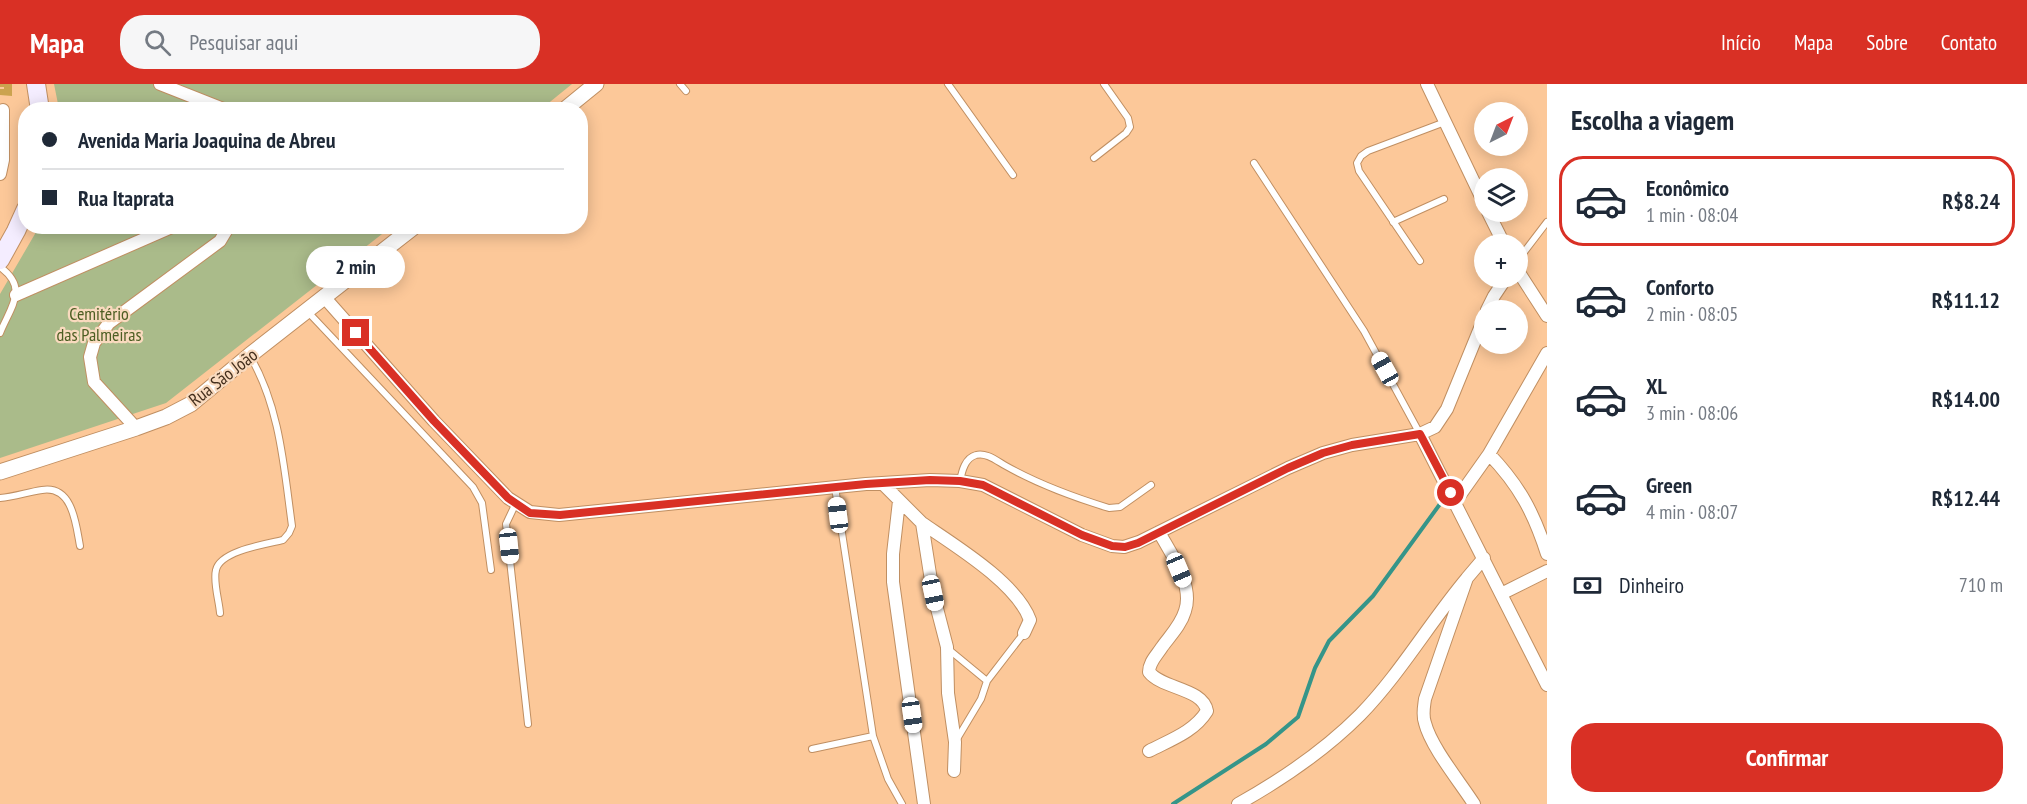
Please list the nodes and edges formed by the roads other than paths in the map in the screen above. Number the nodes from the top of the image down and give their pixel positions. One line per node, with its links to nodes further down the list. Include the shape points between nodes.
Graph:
1 (36, 84): 9 (main road)
2 (160, 84): 10 (street)
3 (596, 84): 11 (street)
4 (680, 84): 8 (lane)
5 (948, 84): 17 (lane)
6 (1104, 84): 14 (lane, via 1130,127)
7 (1427, 84): 13 (street)
8 (686, 91)
9 (39, 102)
10 (206, 102)
11 (574, 102)
12 (3, 110): 16 (street)
13 (1445, 122): 18 (street); 20 (lane, via 1361,156 1357,163)
14 (1094, 158)
15 (1254, 163): 40 (lane, via 1364,331)
16 (0, 174)
17 (1013, 175)
18 (1474, 182)
19 (1444, 199): 20 (lane)
20 (1393, 222): 28 (lane)
21 (1547, 222): 26 (lane)
22 (18, 227): 27 (main road)
23 (156, 234): 31 (street)
24 (224, 234): 39 (street, via 109,323 94,343 90,357 94,382)
25 (405, 234): 32 (street, Rua São João)
26 (1528, 247)
27 (0, 260)
28 (1420, 261)
29 (0, 267): 31 (lane, via 14,280)
30 (1528, 287): 34 (street)
31 (16, 295): 35 (lane)
32 (325, 298): 33 (street, Rua São João); 50 (street)
33 (308, 311): 38 (street, Rua São João); 56 (lane, via 473,487 482,503)
34 (1547, 316)
35 (0, 333)
36 (1474, 343): 40 (street, via 1447,409 1435,427)
37 (1547, 353): 41 (street)
38 (250, 355): 39 (street, Rua São João, via 191,404); 60 (lane, via 278,431 292,526 283,540 219,561 215,571)
39 (136, 428): 42 (street, Rua São João)
40 (1420, 434): 49 (street); 52 (street, via 1323,453)
41 (1489, 454): 49 (street); 54 (street, via 1530,507)
42 (0, 472)
43 (960, 481): 44 (street); 45 (lane, via 962,469 978,454 987,455 1034,481 1109,508 1120,507); 52 (street, via 983,485 1112,546 1125,547)
44 (882, 483): 46 (street); 48 (street)
45 (1151, 485)
46 (835, 487): 50 (street, via 560,515 530,513); 67 (lane)
47 (0, 498): 53 (lane, via 45,489 63,495 72,510)
48 (899, 501): 51 (street); 73 (street, via 893,582)
49 (1455, 502): 55 (street)
50 (515, 505): 66 (lane, via 507,524)
51 (922, 523): 61 (street, via 973,558 1012,593 1030,621); 62 (street, via 933,593)
52 (1159, 532): 70 (street, via 1174,558 1187,596 1186,610 1151,662 1149,672 1199,698 1207,711 1185,733)
53 (80, 546)
54 (1547, 554)
55 (1484, 558): 58 (street); 59 (street)
56 (492, 570)
57 (1547, 571): 59 (street)
58 (1467, 578): 74 (street, via 1359,716 1333,739); 75 (street, via 1423,713 1436,746)
59 (1501, 594): 63 (street)
60 (220, 613)
61 (1024, 633): 64 (lane)
62 (947, 647): 64 (lane); 68 (street)
63 (1543, 668): 65 (street)
64 (987, 681): 68 (lane, via 981,699)
65 (1547, 685)
66 (528, 724)
67 (873, 736): 69 (lane); 72 (lane, via 888,779)
68 (955, 742): 71 (street)
69 (812, 749)
70 (1149, 751)
71 (954, 771)
72 (902, 804)
73 (924, 804)
74 (1238, 804)
75 (1474, 804)

